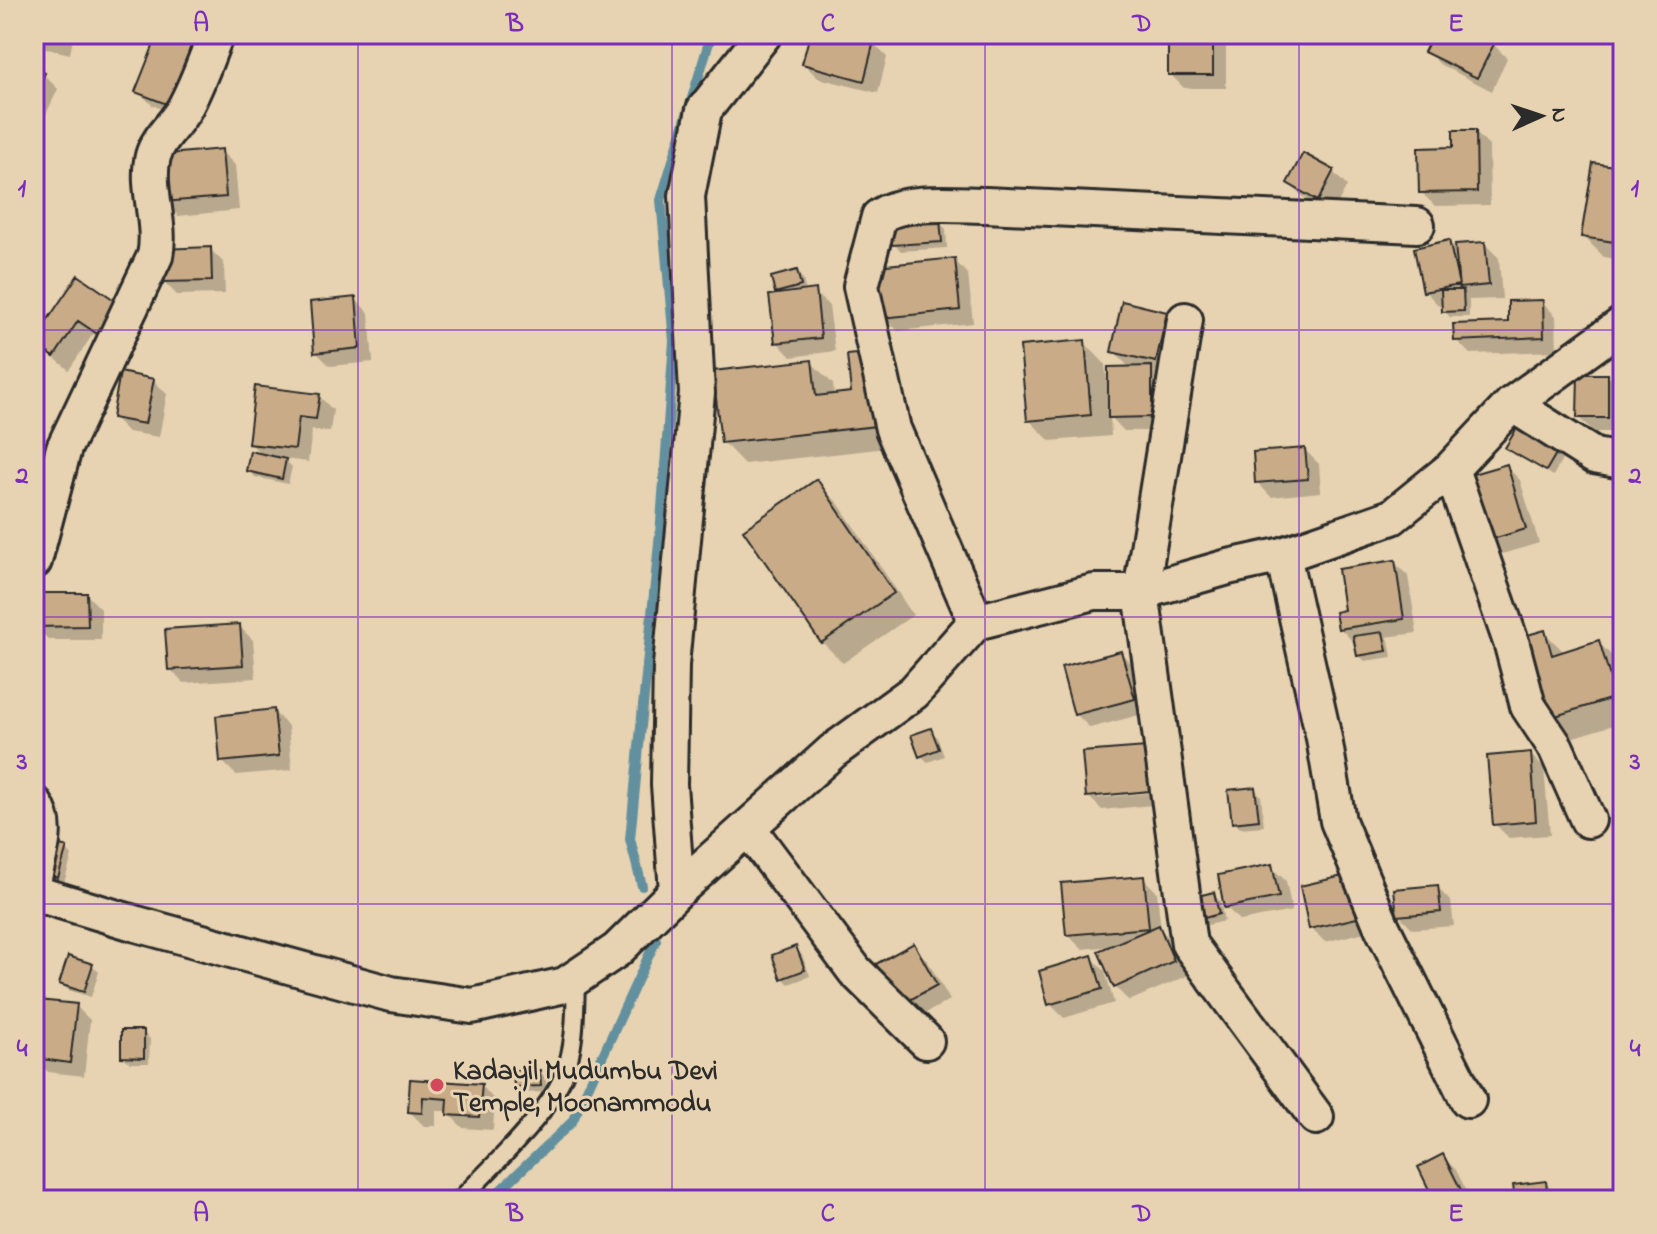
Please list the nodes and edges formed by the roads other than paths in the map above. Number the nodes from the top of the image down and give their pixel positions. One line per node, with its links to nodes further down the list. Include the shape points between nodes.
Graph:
1 (216, 34): 10 (street, via 183,109 153,156 155,256 64,448)
2 (764, 34): 17 (street, via 704,110 687,196 697,393 671,665 669,785)
3 (1417, 225): 12 (street, via 986,205 916,206 879,217 861,286 893,429)
4 (1185, 320): 11 (street)
5 (1623, 324): 6 (street)
6 (1512, 404): 7 (street, via 1594,456); 8 (street)
7 (1623, 461)
8 (1451, 469): 9 (street, via 1392,517); 14 (street, via 1528,706 1556,748)
9 (1283, 555): 11 (street); 21 (street, via 1338,821 1382,927)
10 (34, 561)
11 (1141, 592): 12 (street, via 1094,592); 22 (street, via 1189,944)
12 (976, 622): 15 (street, via 914,692 833,751)
13 (34, 803): 16 (street, via 43,815 43,835)
14 (1588, 820)
15 (748, 828): 17 (street); 20 (street, via 855,971)
16 (34, 878)
17 (677, 891): 19 (street, via 617,950)
18 (34, 893): 19 (street, via 391,994 472,1006 565,985)
19 (576, 977): 23 (lane, via 574,1031 563,1076 545,1105)
20 (926, 1041)
21 (1468, 1100)
22 (1316, 1117)
23 (460, 1200)

